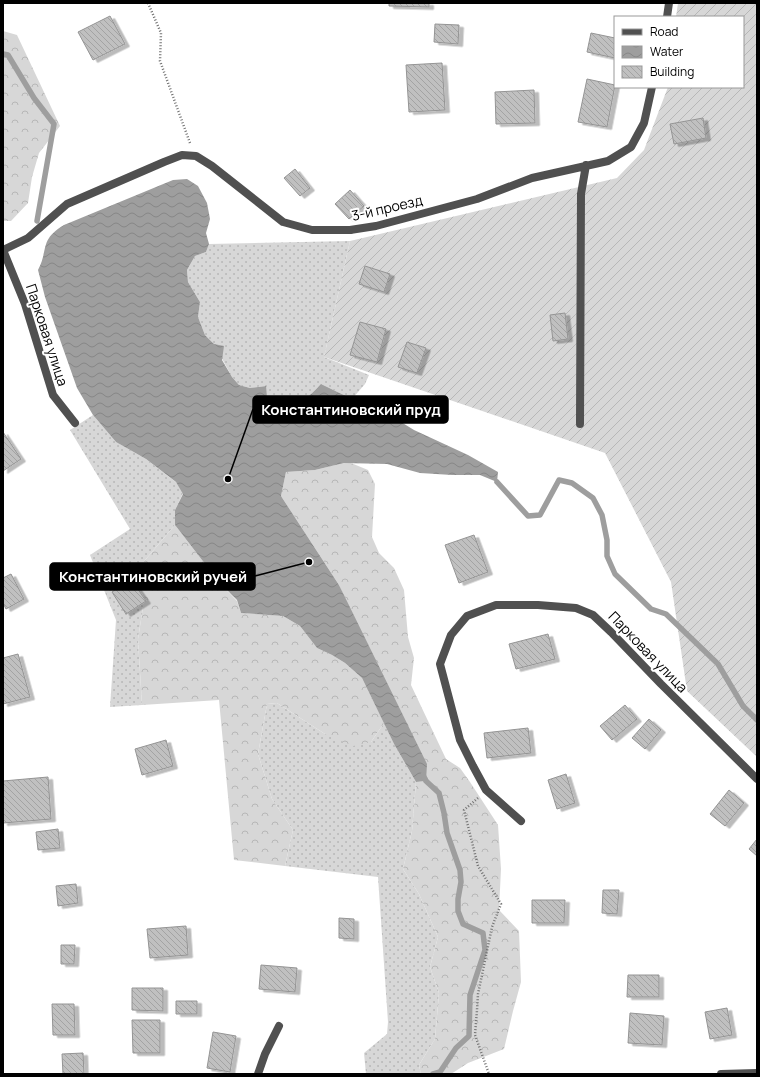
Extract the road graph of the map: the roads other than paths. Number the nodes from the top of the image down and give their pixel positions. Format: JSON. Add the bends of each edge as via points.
{"nodes":[{"id":1,"x":669,"y":3,"type":"edge"},
{"id":2,"x":667,"y":16,"type":"edge"},
{"id":3,"x":652,"y":88,"type":"edge"},
{"id":4,"x":586,"y":166,"type":"junction"},
{"id":5,"x":3,"y":250,"type":"edge"},
{"id":6,"x":75,"y":423,"type":"dead end"},
{"id":7,"x":580,"y":424,"type":"dead end"},
{"id":8,"x":757,"y":779,"type":"edge"},
{"id":9,"x":521,"y":821,"type":"dead end"},
{"id":10,"x":279,"y":1026,"type":"dead end"},
{"id":11,"x":757,"y":1073,"type":"edge"},
{"id":12,"x":258,"y":1074,"type":"edge"},
{"id":13,"x":720,"y":1074,"type":"edge"}],
"edges":[{"from":1,"to":2,"type":"street"},
{"from":3,"to":4,"type":"street","name":"3-й проезд","via":[[644,123],[630,148],[608,161]]},
{"from":4,"to":5,"type":"street","name":"3-й проезд","via":[[532,178],[477,198],[376,226],[350,230],[312,230],[283,222],[212,166],[196,156],[182,155],[67,204],[28,238]]},
{"from":4,"to":7,"type":"street","via":[[581,194]]},
{"from":5,"to":6,"type":"street","name":"Парковая улица","via":[[25,304],[53,396]]},
{"from":8,"to":9,"type":"street","name":"Парковая улица","via":[[593,615],[576,608],[496,605],[467,616],[452,635],[440,664],[460,740],[486,790]]},
{"from":10,"to":12,"type":"street"},
{"from":11,"to":13,"type":"street"}]}
